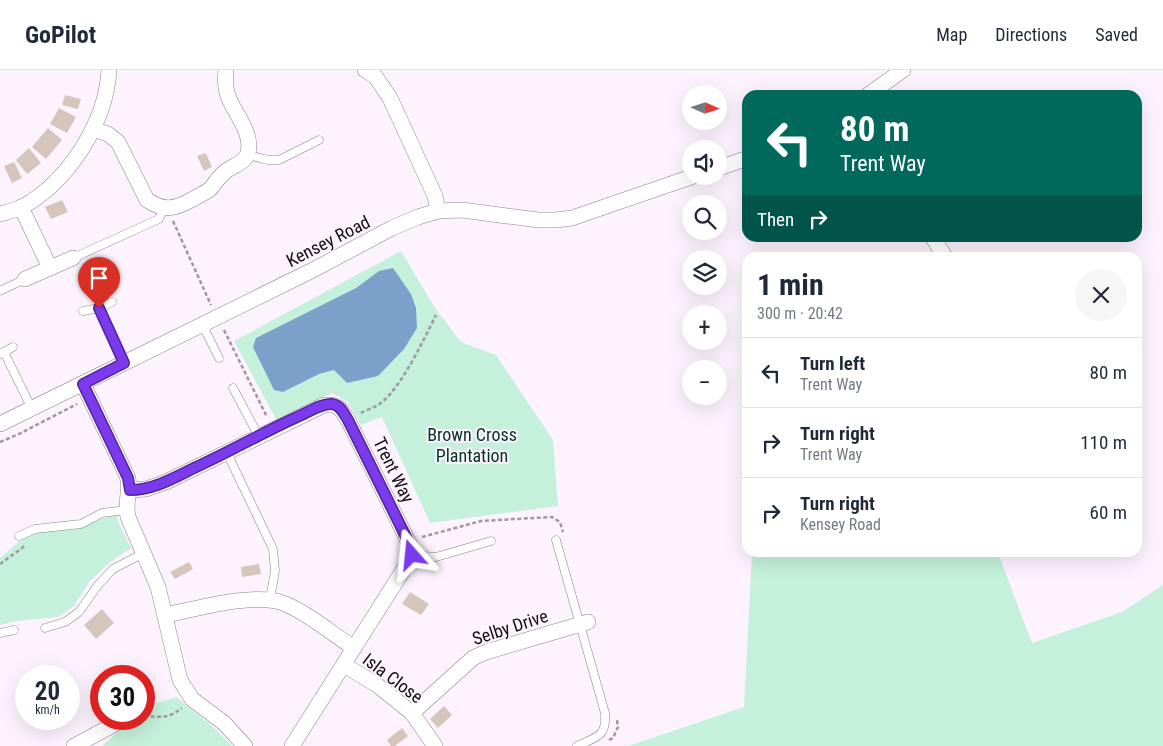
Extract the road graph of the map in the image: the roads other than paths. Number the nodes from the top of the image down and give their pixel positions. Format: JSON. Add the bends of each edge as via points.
{"nodes":[{"id":1,"x":109,"y":70,"type":"edge"},
{"id":2,"x":226,"y":70,"type":"edge"},
{"id":3,"x":365,"y":70,"type":"edge"},
{"id":4,"x":904,"y":70,"type":"edge"},
{"id":5,"x":875,"y":90,"type":"edge"},
{"id":6,"x":93,"y":128,"type":"junction"},
{"id":7,"x":319,"y":140,"type":"dead end"},
{"id":8,"x":248,"y":155,"type":"junction"},
{"id":9,"x":742,"y":160,"type":"edge"},
{"id":10,"x":727,"y":165,"type":"edge"},
{"id":11,"x":682,"y":180,"type":"edge"},
{"id":12,"x":21,"y":207,"type":"junction"},
{"id":13,"x":164,"y":207,"type":"junction"},
{"id":14,"x":438,"y":212,"type":"junction"},
{"id":15,"x":0,"y":214,"type":"edge"},
{"id":16,"x":73,"y":258,"type":"joint"},
{"id":17,"x":50,"y":268,"type":"junction"},
{"id":18,"x":25,"y":279,"type":"joint"},
{"id":19,"x":0,"y":291,"type":"edge"},
{"id":20,"x":112,"y":302,"type":"dead end"},
{"id":21,"x":99,"y":308,"type":"junction"},
{"id":22,"x":83,"y":311,"type":"dead end"},
{"id":23,"x":202,"y":324,"type":"junction"},
{"id":24,"x":13,"y":347,"type":"dead end"},
{"id":25,"x":2,"y":353,"type":"edge"},
{"id":26,"x":219,"y":358,"type":"dead end"},
{"id":27,"x":124,"y":363,"type":"junction"},
{"id":28,"x":83,"y":384,"type":"junction"},
{"id":29,"x":233,"y":388,"type":"dead end"},
{"id":30,"x":32,"y":409,"type":"junction"},
{"id":31,"x":0,"y":424,"type":"edge"},
{"id":32,"x":259,"y":437,"type":"junction"},
{"id":33,"x":227,"y":453,"type":"junction"},
{"id":34,"x":130,"y":490,"type":"junction"},
{"id":35,"x":126,"y":510,"type":"junction"},
{"id":36,"x":19,"y":536,"type":"dead end"},
{"id":37,"x":556,"y":540,"type":"dead end"},
{"id":38,"x":491,"y":541,"type":"dead end"},
{"id":39,"x":410,"y":548,"type":"junction"},
{"id":40,"x":144,"y":553,"type":"junction"},
{"id":41,"x":270,"y":600,"type":"junction"},
{"id":42,"x":165,"y":615,"type":"junction"},
{"id":43,"x":584,"y":624,"type":"junction"},
{"id":44,"x":45,"y":628,"type":"dead end"},
{"id":45,"x":14,"y":630,"type":"dead end"},
{"id":46,"x":0,"y":633,"type":"edge"},
{"id":47,"x":354,"y":648,"type":"junction"},
{"id":48,"x":344,"y":665,"type":"junction"},
{"id":49,"x":412,"y":713,"type":"junction"},
{"id":50,"x":108,"y":730,"type":"edge"},
{"id":51,"x":94,"y":742,"type":"edge"},
{"id":52,"x":74,"y":746,"type":"edge"},
{"id":53,"x":245,"y":746,"type":"edge"},
{"id":54,"x":292,"y":746,"type":"edge"},
{"id":55,"x":435,"y":746,"type":"edge"},
{"id":56,"x":577,"y":746,"type":"edge"}],
"edges":[{"from":1,"to":6,"type":"street","via":[[105,95]]},
{"from":2,"to":8,"type":"street","via":[[228,95],[246,133]]},
{"from":3,"to":14,"type":"street","via":[[375,76],[390,98],[435,196]]},
{"from":4,"to":5,"type":"street"},
{"from":6,"to":12,"type":"street","via":[[61,176]]},
{"from":6,"to":13,"type":"street","via":[[118,142],[147,200]]},
{"from":7,"to":8,"type":"lane","via":[[279,160]]},
{"from":8,"to":13,"type":"street","via":[[225,172],[210,189],[179,207]]},
{"from":9,"to":10,"type":"street"},
{"from":11,"to":14,"type":"street","name":"Kensey Road","via":[[572,218],[538,220],[474,210]]},
{"from":12,"to":15,"type":"street"},
{"from":12,"to":17,"type":"street"},
{"from":13,"to":16,"type":"lane","via":[[159,218]]},
{"from":14,"to":23,"type":"street","name":"Kensey Road","via":[[418,216],[392,228]]},
{"from":16,"to":17,"type":"street"},
{"from":17,"to":18,"type":"street"},
{"from":18,"to":19,"type":"lane"},
{"from":20,"to":21,"type":"lane"},
{"from":21,"to":22,"type":"lane"},
{"from":21,"to":27,"type":"lane"},
{"from":23,"to":26,"type":"lane"},
{"from":23,"to":27,"type":"street","name":"Kensey Road"},
{"from":24,"to":25,"type":"lane"},
{"from":25,"to":30,"type":"lane"},
{"from":27,"to":28,"type":"street","name":"Kensey Road"},
{"from":28,"to":30,"type":"street","name":"Kensey Road"},
{"from":28,"to":34,"type":"street","via":[[128,478]]},
{"from":29,"to":32,"type":"lane"},
{"from":30,"to":31,"type":"street","name":"Kensey Road"},
{"from":32,"to":33,"type":"street","name":"Trent Way"},
{"from":32,"to":39,"type":"street","name":"Trent Way","via":[[324,405],[333,404],[340,408]]},
{"from":33,"to":34,"type":"street","name":"Trent Way","via":[[166,482]]},
{"from":33,"to":41,"type":"lane","via":[[273,549],[275,571]]},
{"from":34,"to":35,"type":"street"},
{"from":35,"to":36,"type":"lane","via":[[102,512],[81,524],[35,529]]},
{"from":35,"to":40,"type":"street"},
{"from":37,"to":43,"type":"lane"},
{"from":38,"to":39,"type":"lane","via":[[436,557]]},
{"from":39,"to":47,"type":"street","via":[[409,561]]},
{"from":40,"to":42,"type":"street"},
{"from":40,"to":44,"type":"lane","via":[[113,569],[80,612]]},
{"from":41,"to":42,"type":"street","via":[[254,598]]},
{"from":41,"to":47,"type":"street","via":[[297,610]]},
{"from":42,"to":53,"type":"street","via":[[180,680],[192,699],[224,723]]},
{"from":43,"to":49,"type":"street","name":"Selby Drive","via":[[473,658]]},
{"from":43,"to":56,"type":"lane","via":[[606,725],[601,734]]},
{"from":45,"to":46,"type":"lane"},
{"from":47,"to":48,"type":"street"},
{"from":48,"to":49,"type":"street","name":"Isla Close","via":[[377,685]]},
{"from":48,"to":54,"type":"street"},
{"from":49,"to":55,"type":"street","name":"Isla Close"},
{"from":50,"to":51,"type":"street"},
{"from":51,"to":52,"type":"street"}]}
